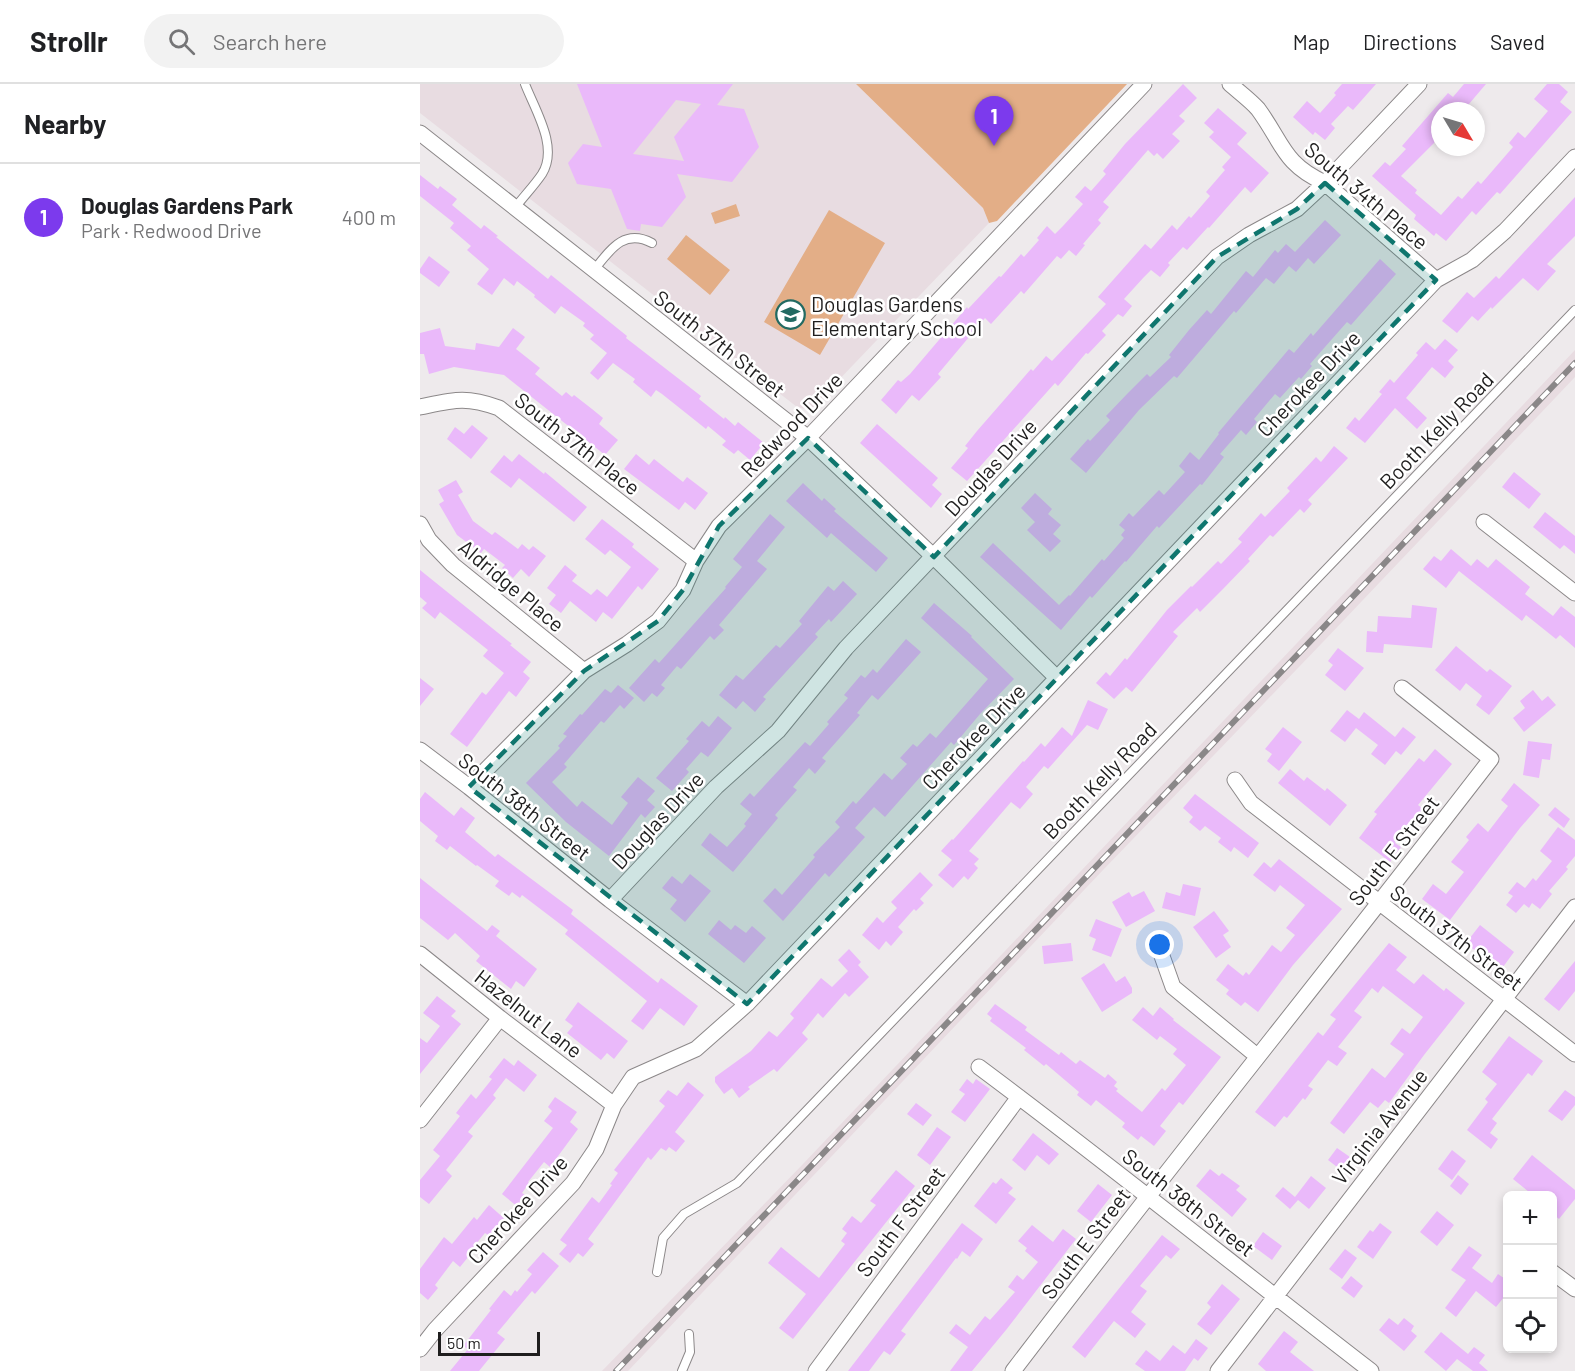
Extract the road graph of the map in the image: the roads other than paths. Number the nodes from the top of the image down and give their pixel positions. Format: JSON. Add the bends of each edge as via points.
{"nodes":[{"id":1,"x":525,"y":84,"type":"edge"},
{"id":2,"x":1144,"y":84,"type":"edge"},
{"id":3,"x":1230,"y":84,"type":"edge"},
{"id":4,"x":1419,"y":84,"type":"edge"},
{"id":5,"x":420,"y":133,"type":"edge"},
{"id":6,"x":1575,"y":157,"type":"edge"},
{"id":7,"x":1325,"y":183,"type":"junction"},
{"id":8,"x":515,"y":208,"type":"junction"},
{"id":9,"x":652,"y":243,"type":"dead end"},
{"id":10,"x":594,"y":270,"type":"junction"},
{"id":11,"x":1436,"y":280,"type":"junction"},
{"id":12,"x":1575,"y":310,"type":"edge"},
{"id":13,"x":420,"y":407,"type":"edge"},
{"id":14,"x":808,"y":438,"type":"junction"},
{"id":15,"x":1484,"y":522,"type":"dead end"},
{"id":16,"x":420,"y":524,"type":"edge"},
{"id":17,"x":934,"y":557,"type":"junction"},
{"id":18,"x":696,"y":561,"type":"junction"},
{"id":19,"x":1575,"y":593,"type":"edge"},
{"id":20,"x":584,"y":671,"type":"junction"},
{"id":21,"x":1057,"y":678,"type":"junction"},
{"id":22,"x":1402,"y":688,"type":"dead end"},
{"id":23,"x":420,"y":750,"type":"edge"},
{"id":24,"x":1235,"y":780,"type":"dead end"},
{"id":25,"x":469,"y":787,"type":"junction"},
{"id":26,"x":610,"y":900,"type":"junction"},
{"id":27,"x":1379,"y":904,"type":"junction"},
{"id":28,"x":1575,"y":908,"type":"edge"},
{"id":29,"x":420,"y":954,"type":"edge"},
{"id":30,"x":1162,"y":956,"type":"dead end"},
{"id":31,"x":1504,"y":998,"type":"junction"},
{"id":32,"x":747,"y":1004,"type":"junction"},
{"id":33,"x":500,"y":1018,"type":"junction"},
{"id":34,"x":1575,"y":1054,"type":"edge"},
{"id":35,"x":1257,"y":1056,"type":"junction"},
{"id":36,"x":979,"y":1067,"type":"dead end"},
{"id":37,"x":1019,"y":1097,"type":"junction"},
{"id":38,"x":614,"y":1105,"type":"junction"},
{"id":39,"x":420,"y":1120,"type":"edge"},
{"id":40,"x":1148,"y":1195,"type":"junction"},
{"id":41,"x":657,"y":1272,"type":"dead end"},
{"id":42,"x":1557,"y":1276,"type":"edge"},
{"id":43,"x":1575,"y":1289,"type":"edge"},
{"id":44,"x":1274,"y":1296,"type":"junction"},
{"id":45,"x":689,"y":1334,"type":"dead end"},
{"id":46,"x":420,"y":1350,"type":"edge"},
{"id":47,"x":681,"y":1371,"type":"edge"},
{"id":48,"x":816,"y":1371,"type":"edge"},
{"id":49,"x":1013,"y":1371,"type":"edge"},
{"id":50,"x":1218,"y":1371,"type":"edge"},
{"id":51,"x":1371,"y":1371,"type":"edge"}],
"edges":[{"from":1,"to":8,"type":"lane","via":[[548,152],[543,173]]},
{"from":2,"to":14,"type":"street","name":"Redwood Drive"},
{"from":3,"to":7,"type":"street","name":"South 34th Place","via":[[1256,107],[1288,159],[1306,175]]},
{"from":4,"to":7,"type":"street","name":"Douglas Drive"},
{"from":5,"to":8,"type":"street","name":"South 37th Street"},
{"from":6,"to":11,"type":"street","name":"Cherokee Drive","via":[[1505,231],[1472,260]]},
{"from":7,"to":11,"type":"street","name":"South 34th Place"},
{"from":7,"to":17,"type":"street","name":"Douglas Drive","via":[[1297,209],[1218,257]]},
{"from":8,"to":10,"type":"street","name":"South 37th Street"},
{"from":9,"to":10,"type":"lane","via":[[632,237],[619,242]]},
{"from":10,"to":14,"type":"street","name":"South 37th Street"},
{"from":11,"to":21,"type":"street","name":"Cherokee Drive"},
{"from":12,"to":41,"type":"lane","name":"Booth Kelly Road","via":[[737,1183],[684,1214],[663,1238]]},
{"from":13,"to":18,"type":"street","name":"South 37th Place","via":[[462,399],[499,408]]},
{"from":14,"to":17,"type":"street","name":"South 37th Street"},
{"from":14,"to":18,"type":"street","name":"Redwood Drive","via":[[720,526]]},
{"from":15,"to":19,"type":"street"},
{"from":16,"to":20,"type":"street","name":"Aldridge Place","via":[[429,540],[453,565]]},
{"from":17,"to":21,"type":"street","name":"South 37th Street"},
{"from":17,"to":26,"type":"street","name":"Douglas Drive","via":[[846,648],[778,731],[716,787]]},
{"from":18,"to":20,"type":"street","name":"Redwood Drive","via":[[683,590],[658,621]]},
{"from":20,"to":25,"type":"street","name":"Redwood Drive"},
{"from":21,"to":32,"type":"street","name":"Cherokee Drive"},
{"from":22,"to":27,"type":"street","name":"South E Street","via":[[1491,759]]},
{"from":23,"to":25,"type":"street","name":"South 38th Street"},
{"from":24,"to":27,"type":"street","name":"South 37th Street","via":[[1251,804]]},
{"from":25,"to":26,"type":"street","name":"South 38th Street"},
{"from":26,"to":32,"type":"street","name":"South 38th Street"},
{"from":27,"to":31,"type":"street","name":"South 37th Street"},
{"from":27,"to":35,"type":"street","name":"South E Street"},
{"from":28,"to":31,"type":"street","name":"Virginia Avenue"},
{"from":29,"to":33,"type":"street","name":"Hazelnut Lane"},
{"from":30,"to":35,"type":"street","via":[[1173,987]]},
{"from":31,"to":34,"type":"street","name":"South 37th Street"},
{"from":31,"to":44,"type":"street","name":"Virginia Avenue"},
{"from":32,"to":38,"type":"street","name":"Cherokee Drive","via":[[696,1049],[633,1077]]},
{"from":33,"to":38,"type":"street","name":"Hazelnut Lane"},
{"from":33,"to":39,"type":"street"},
{"from":35,"to":40,"type":"street","name":"South E Street"},
{"from":36,"to":37,"type":"street","name":"South 38th Street"},
{"from":37,"to":40,"type":"street","name":"South 38th Street"},
{"from":37,"to":48,"type":"street","name":"South F Street"},
{"from":38,"to":46,"type":"street","name":"Cherokee Drive","via":[[596,1149],[573,1183]]},
{"from":40,"to":44,"type":"street","name":"South 38th Street"},
{"from":40,"to":49,"type":"street","name":"South E Street"},
{"from":42,"to":43,"type":"street"},
{"from":44,"to":50,"type":"street","name":"Virginia Avenue"},
{"from":44,"to":51,"type":"street","name":"South 38th Street"},
{"from":45,"to":47,"type":"lane","via":[[690,1352]]}]}
